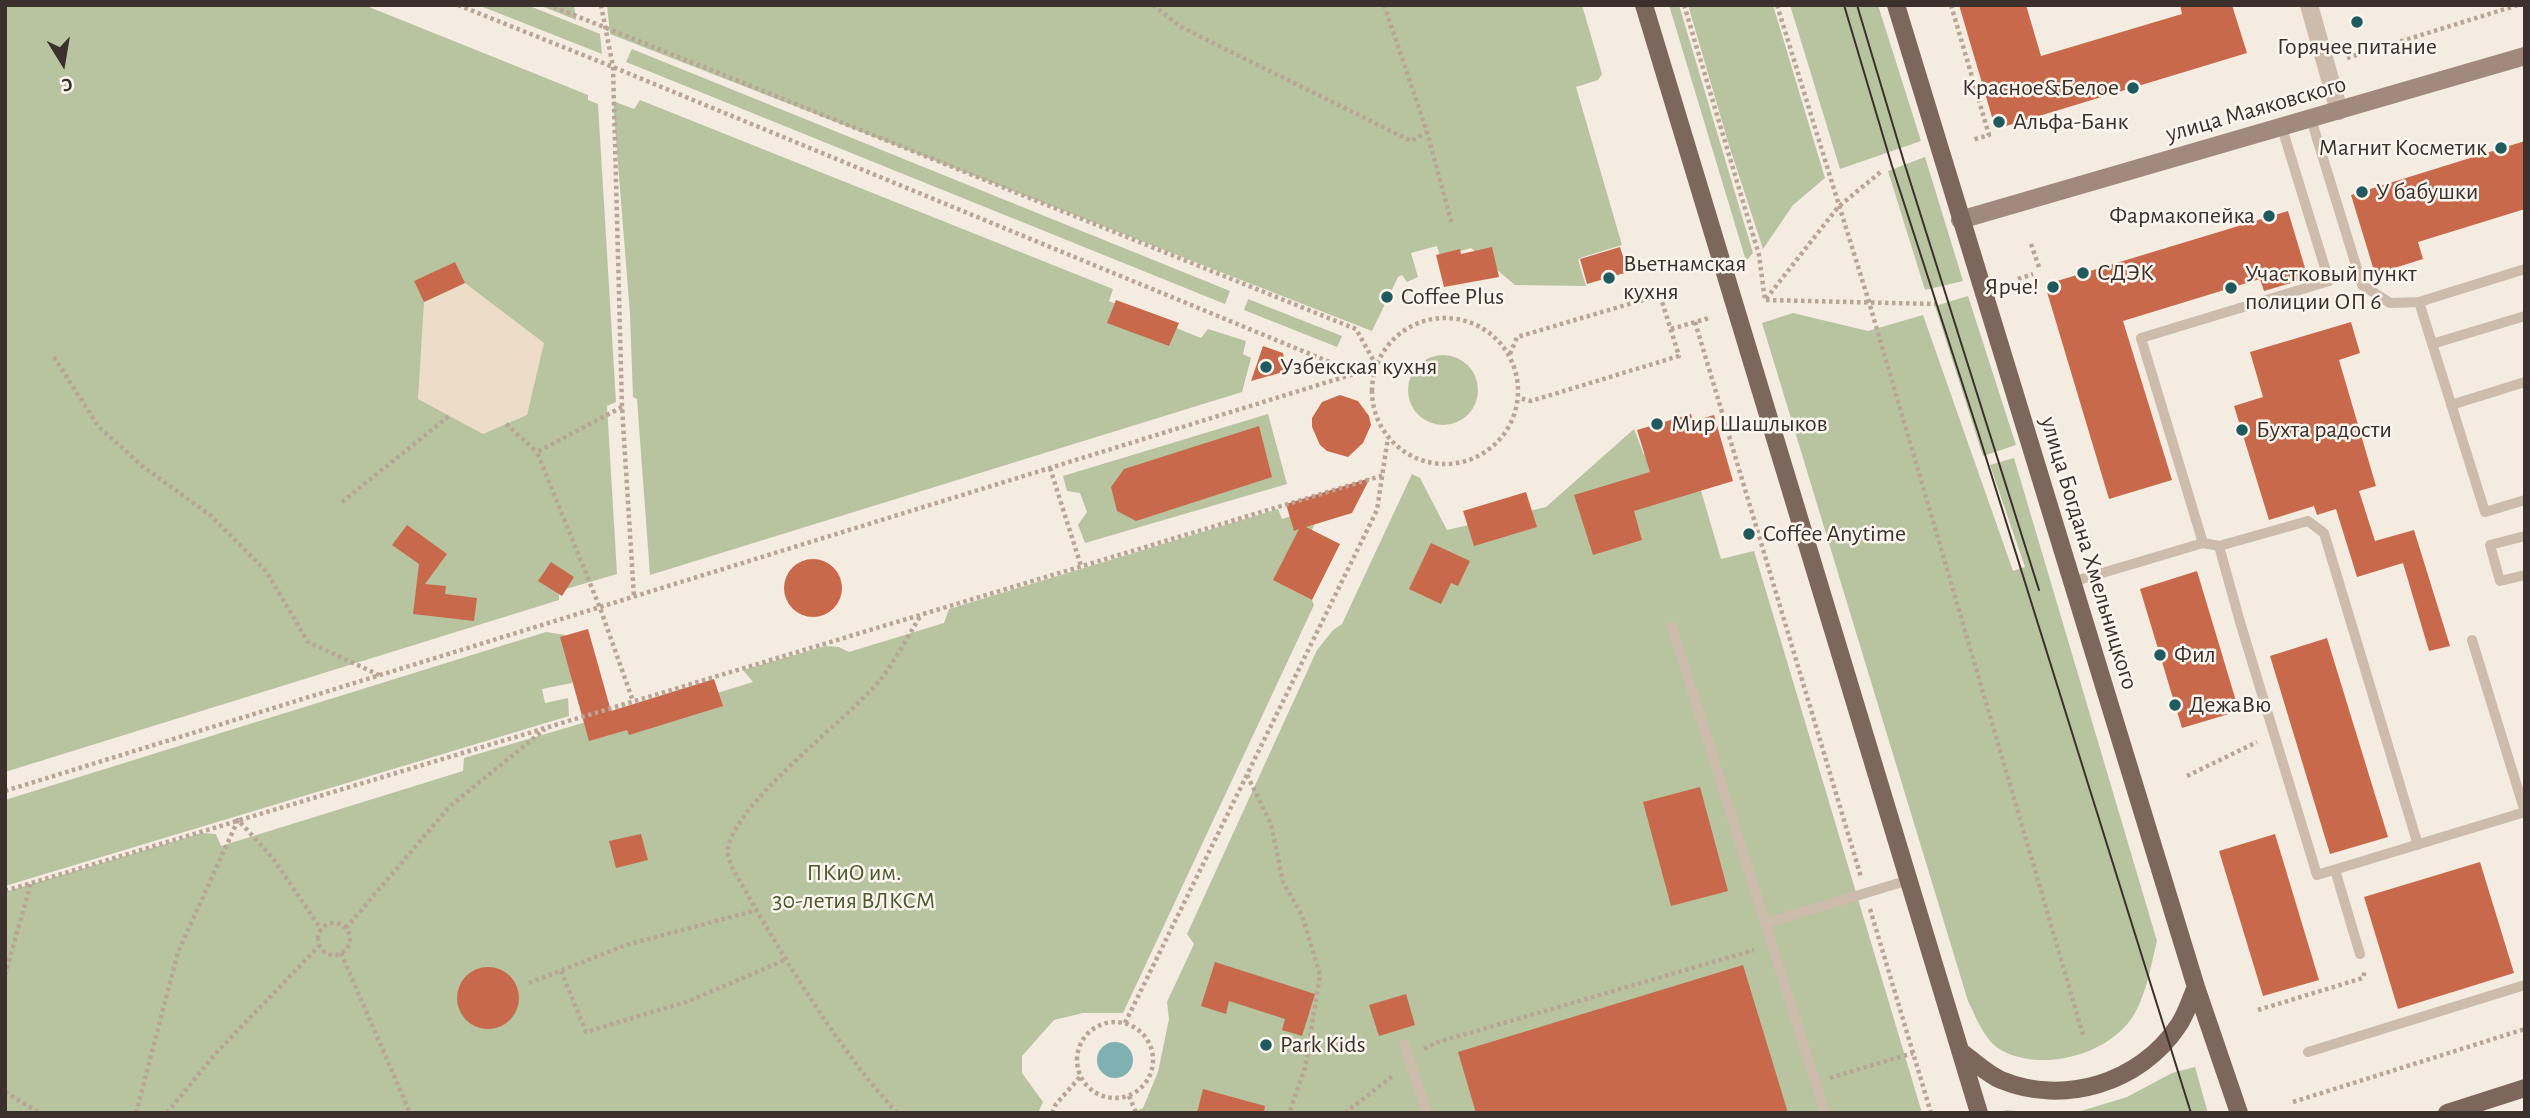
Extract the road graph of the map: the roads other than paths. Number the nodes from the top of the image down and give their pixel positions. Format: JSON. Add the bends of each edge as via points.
{"nodes":[{"id":1,"x":1644,"y":5,"type":"edge"},
{"id":2,"x":1896,"y":5,"type":"edge"},
{"id":3,"x":2309,"y":5,"type":"edge"},
{"id":4,"x":2525,"y":56,"type":"edge"},
{"id":5,"x":2339,"y":111,"type":"junction"},
{"id":6,"x":2311,"y":119,"type":"junction"},
{"id":7,"x":2282,"y":128,"type":"junction"},
{"id":8,"x":1961,"y":220,"type":"junction"},
{"id":9,"x":2525,"y":269,"type":"edge"},
{"id":10,"x":2419,"y":302,"type":"junction"},
{"id":11,"x":2525,"y":316,"type":"edge"},
{"id":12,"x":2432,"y":344,"type":"junction"},
{"id":13,"x":2525,"y":382,"type":"edge"},
{"id":14,"x":2451,"y":405,"type":"junction"},
{"id":15,"x":2525,"y":500,"type":"edge"},
{"id":16,"x":2525,"y":536,"type":"edge"},
{"id":17,"x":2203,"y":543,"type":"junction"},
{"id":18,"x":2219,"y":546,"type":"junction"},
{"id":19,"x":2525,"y":575,"type":"edge"},
{"id":20,"x":2073,"y":582,"type":"junction"},
{"id":21,"x":1672,"y":627,"type":"dead end"},
{"id":22,"x":2472,"y":640,"type":"dead end"},
{"id":23,"x":2418,"y":845,"type":"junction"},
{"id":24,"x":2335,"y":870,"type":"junction"},
{"id":25,"x":1909,"y":880,"type":"junction"},
{"id":26,"x":1766,"y":923,"type":"junction"},
{"id":27,"x":2360,"y":954,"type":"road end"},
{"id":28,"x":2525,"y":985,"type":"edge"},
{"id":29,"x":2196,"y":987,"type":"junction"},
{"id":30,"x":1404,"y":1044,"type":"dead end"},
{"id":31,"x":1961,"y":1052,"type":"junction"},
{"id":32,"x":2308,"y":1052,"type":"dead end"},
{"id":33,"x":2525,"y":1088,"type":"edge"},
{"id":34,"x":1427,"y":1113,"type":"edge"},
{"id":35,"x":1825,"y":1113,"type":"edge"},
{"id":36,"x":1979,"y":1113,"type":"edge"},
{"id":37,"x":2239,"y":1113,"type":"edge"},
{"id":38,"x":2447,"y":1113,"type":"edge"}],
"edges":[{"from":1,"to":25,"type":"main road"},
{"from":2,"to":8,"type":"main road","name":"улица Богдана Хмельницкого"},
{"from":3,"to":5,"type":"street"},
{"from":4,"to":5,"type":"main road","name":"улица Маяковского"},
{"from":5,"to":6,"type":"main road","name":"улица Маяковского"},
{"from":6,"to":7,"type":"main road","name":"улица Маяковского"},
{"from":6,"to":10,"type":"lane","via":[[2362,285],[2390,303]]},
{"from":7,"to":8,"type":"main road","name":"улица Маяковского"},
{"from":7,"to":17,"type":"lane","via":[[2329,281],[2141,338]]},
{"from":8,"to":20,"type":"main road","name":"улица Богдана Хмельницкого"},
{"from":9,"to":10,"type":"lane"},
{"from":10,"to":12,"type":"lane"},
{"from":11,"to":12,"type":"lane"},
{"from":12,"to":14,"type":"lane"},
{"from":13,"to":14,"type":"lane"},
{"from":14,"to":15,"type":"lane","via":[[2485,512]]},
{"from":16,"to":19,"type":"lane","via":[[2490,545],[2500,581]]},
{"from":17,"to":18,"type":"lane"},
{"from":17,"to":20,"type":"lane"},
{"from":18,"to":23,"type":"lane","via":[[2308,521],[2324,533]]},
{"from":18,"to":24,"type":"lane","via":[[2317,876]]},
{"from":20,"to":29,"type":"main road","name":"улица Богдана Хмельницкого"},
{"from":21,"to":26,"type":"lane"},
{"from":22,"to":23,"type":"lane","via":[[2525,812]]},
{"from":23,"to":24,"type":"lane"},
{"from":24,"to":27,"type":"lane"},
{"from":25,"to":26,"type":"lane"},
{"from":25,"to":31,"type":"main road"},
{"from":26,"to":35,"type":"lane"},
{"from":28,"to":32,"type":"lane"},
{"from":29,"to":31,"type":"main road","via":[[2169,1039],[2141,1065],[2098,1086],[2064,1091],[2028,1089],[1998,1079]]},
{"from":29,"to":37,"type":"main road","name":"улица Богдана Хмельницкого"},
{"from":30,"to":34,"type":"lane"},
{"from":31,"to":36,"type":"main road"},
{"from":33,"to":38,"type":"main road"}]}
